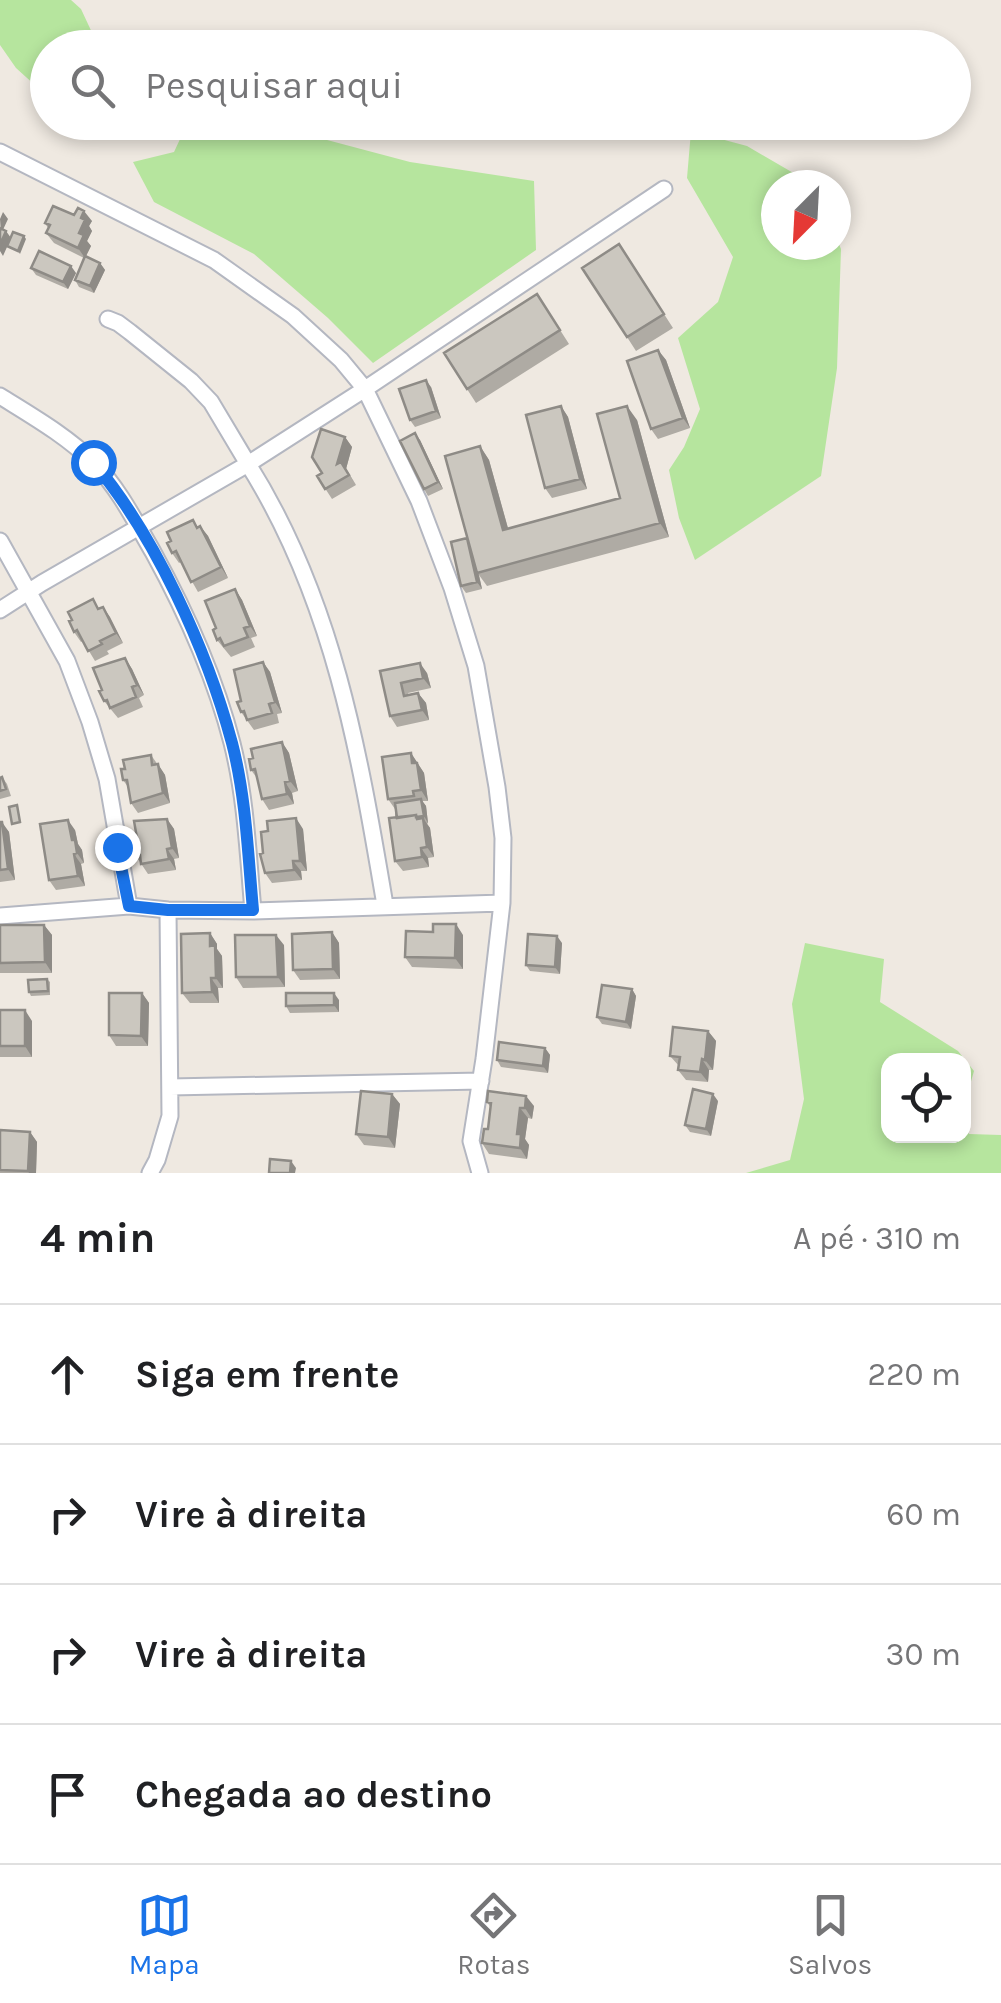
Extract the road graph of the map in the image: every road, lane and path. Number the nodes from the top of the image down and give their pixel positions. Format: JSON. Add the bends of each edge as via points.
{"nodes":[{"id":1,"x":0,"y":152,"type":"edge"},
{"id":2,"x":664,"y":189,"type":"dead end"},
{"id":3,"x":108,"y":319,"type":"dead end"},
{"id":4,"x":365,"y":389,"type":"junction"},
{"id":5,"x":0,"y":396,"type":"edge"},
{"id":6,"x":248,"y":464,"type":"junction"},
{"id":7,"x":140,"y":528,"type":"junction"},
{"id":8,"x":0,"y":541,"type":"edge"},
{"id":9,"x":28,"y":592,"type":"junction"},
{"id":10,"x":0,"y":610,"type":"edge"},
{"id":11,"x":502,"y":903,"type":"junction"},
{"id":12,"x":129,"y":906,"type":"junction"},
{"id":13,"x":385,"y":906,"type":"junction"},
{"id":14,"x":168,"y":910,"type":"junction"},
{"id":15,"x":253,"y":910,"type":"junction"},
{"id":16,"x":0,"y":916,"type":"edge"},
{"id":17,"x":481,"y":1081,"type":"junction"},
{"id":18,"x":170,"y":1087,"type":"junction"},
{"id":19,"x":150,"y":1173,"type":"edge"},
{"id":20,"x":480,"y":1173,"type":"edge"}],
"edges":[{"from":1,"to":4,"type":"street","via":[[214,260],[293,316]]},
{"from":2,"to":4,"type":"street"},
{"from":3,"to":6,"type":"street","via":[[191,381]]},
{"from":4,"to":6,"type":"street"},
{"from":4,"to":11,"type":"street","via":[[419,501],[476,666],[498,787]]},
{"from":5,"to":7,"type":"street","via":[[93,462]]},
{"from":6,"to":7,"type":"street"},
{"from":6,"to":13,"type":"street","via":[[300,561],[336,664]]},
{"from":7,"to":9,"type":"street"},
{"from":7,"to":15,"type":"street","via":[[175,592],[232,744]]},
{"from":8,"to":9,"type":"street"},
{"from":9,"to":10,"type":"street"},
{"from":9,"to":12,"type":"street","via":[[67,660],[90,722]]},
{"from":11,"to":13,"type":"street"},
{"from":11,"to":17,"type":"street"},
{"from":12,"to":14,"type":"street"},
{"from":12,"to":16,"type":"street"},
{"from":13,"to":15,"type":"street"},
{"from":14,"to":15,"type":"street"},
{"from":14,"to":18,"type":"street"},
{"from":17,"to":18,"type":"street"},
{"from":17,"to":20,"type":"street","via":[[471,1141]]},
{"from":18,"to":19,"type":"street","via":[[170,1116]]}]}
